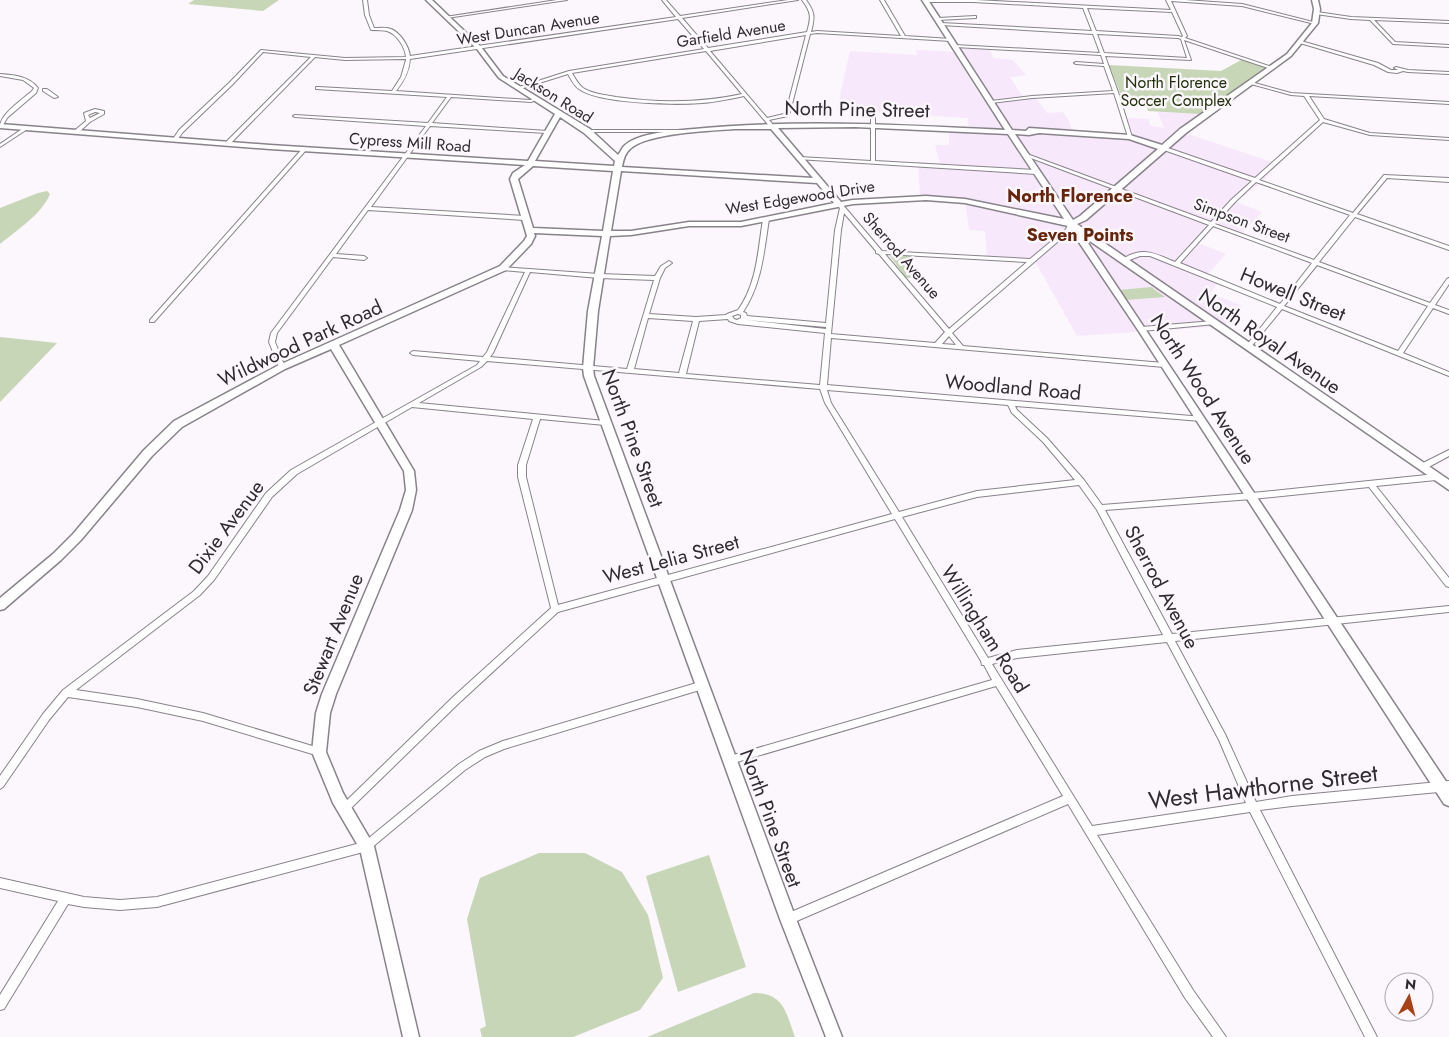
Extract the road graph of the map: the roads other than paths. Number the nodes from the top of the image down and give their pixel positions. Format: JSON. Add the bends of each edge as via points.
{"nodes":[{"id":1,"x":365,"y":0,"type":"edge"},
{"id":2,"x":428,"y":0,"type":"edge"},
{"id":3,"x":565,"y":0,"type":"edge"},
{"id":4,"x":664,"y":0,"type":"edge"},
{"id":5,"x":796,"y":0,"type":"edge"},
{"id":6,"x":804,"y":0,"type":"edge"},
{"id":7,"x":882,"y":0,"type":"edge"},
{"id":8,"x":1051,"y":0,"type":"edge"},
{"id":9,"x":1111,"y":0,"type":"edge"},
{"id":10,"x":1168,"y":0,"type":"edge"},
{"id":11,"x":1239,"y":0,"type":"edge"},
{"id":12,"x":1315,"y":0,"type":"edge"},
{"id":13,"x":925,"y":1,"type":"edge"},
{"id":14,"x":973,"y":2,"type":"junction"},
{"id":15,"x":1052,"y":5,"type":"junction"},
{"id":16,"x":1242,"y":5,"type":"junction"},
{"id":17,"x":974,"y":7,"type":"dead end"},
{"id":18,"x":1085,"y":7,"type":"junction"},
{"id":19,"x":1114,"y":8,"type":"junction"},
{"id":20,"x":1173,"y":11,"type":"junction"},
{"id":21,"x":1317,"y":13,"type":"junction"},
{"id":22,"x":447,"y":17,"type":"junction"},
{"id":23,"x":678,"y":18,"type":"junction"},
{"id":24,"x":1370,"y":18,"type":"junction"},
{"id":25,"x":939,"y":22,"type":"junction"},
{"id":26,"x":1315,"y":22,"type":"junction"},
{"id":27,"x":1449,"y":22,"type":"edge"},
{"id":28,"x":976,"y":26,"type":"junction"},
{"id":29,"x":1095,"y":32,"type":"junction"},
{"id":30,"x":808,"y":33,"type":"junction"},
{"id":31,"x":903,"y":36,"type":"junction"},
{"id":32,"x":1183,"y":38,"type":"junction"},
{"id":33,"x":1301,"y":42,"type":"junction"},
{"id":34,"x":953,"y":43,"type":"junction"},
{"id":35,"x":1449,"y":46,"type":"edge"},
{"id":36,"x":479,"y":48,"type":"junction"},
{"id":37,"x":706,"y":50,"type":"junction"},
{"id":38,"x":1103,"y":54,"type":"junction"},
{"id":39,"x":313,"y":57,"type":"junction"},
{"id":40,"x":408,"y":58,"type":"junction"},
{"id":41,"x":1076,"y":63,"type":"dead end"},
{"id":42,"x":1106,"y":65,"type":"junction"},
{"id":43,"x":1273,"y":68,"type":"junction"},
{"id":44,"x":569,"y":72,"type":"junction"},
{"id":45,"x":1449,"y":73,"type":"edge"},
{"id":46,"x":0,"y":75,"type":"edge"},
{"id":47,"x":1253,"y":83,"type":"junction"},
{"id":48,"x":318,"y":88,"type":"dead end"},
{"id":49,"x":518,"y":88,"type":"junction"},
{"id":50,"x":45,"y":90,"type":"dead end"},
{"id":51,"x":1116,"y":92,"type":"junction"},
{"id":52,"x":393,"y":93,"type":"junction"},
{"id":53,"x":744,"y":95,"type":"junction"},
{"id":54,"x":1306,"y":95,"type":"junction"},
{"id":55,"x":450,"y":96,"type":"junction"},
{"id":56,"x":56,"y":97,"type":"dead end"},
{"id":57,"x":536,"y":99,"type":"junction"},
{"id":58,"x":991,"y":102,"type":"junction"},
{"id":59,"x":1449,"y":103,"type":"edge"},
{"id":60,"x":873,"y":108,"type":"dead end"},
{"id":61,"x":559,"y":114,"type":"junction"},
{"id":62,"x":295,"y":116,"type":"dead end"},
{"id":63,"x":767,"y":120,"type":"junction"},
{"id":64,"x":1322,"y":120,"type":"junction"},
{"id":65,"x":88,"y":121,"type":"dead end"},
{"id":66,"x":430,"y":124,"type":"junction"},
{"id":67,"x":0,"y":126,"type":"edge"},
{"id":68,"x":872,"y":126,"type":"junction"},
{"id":69,"x":748,"y":127,"type":"junction"},
{"id":70,"x":773,"y":127,"type":"junction"},
{"id":71,"x":27,"y":128,"type":"junction"},
{"id":72,"x":587,"y":130,"type":"junction"},
{"id":73,"x":1009,"y":131,"type":"junction"},
{"id":74,"x":76,"y":132,"type":"junction"},
{"id":75,"x":548,"y":132,"type":"junction"},
{"id":76,"x":652,"y":132,"type":"junction"},
{"id":77,"x":1130,"y":138,"type":"junction"},
{"id":78,"x":175,"y":139,"type":"junction"},
{"id":79,"x":1449,"y":139,"type":"edge"},
{"id":80,"x":226,"y":144,"type":"junction"},
{"id":81,"x":0,"y":146,"type":"edge"},
{"id":82,"x":1163,"y":148,"type":"junction"},
{"id":83,"x":305,"y":149,"type":"junction"},
{"id":84,"x":1025,"y":155,"type":"junction"},
{"id":85,"x":407,"y":156,"type":"junction"},
{"id":86,"x":799,"y":158,"type":"junction"},
{"id":87,"x":873,"y":162,"type":"junction"},
{"id":88,"x":531,"y":163,"type":"junction"},
{"id":89,"x":619,"y":165,"type":"junction"},
{"id":90,"x":1036,"y":172,"type":"junction"},
{"id":91,"x":1255,"y":180,"type":"junction"},
{"id":92,"x":1449,"y":180,"type":"edge"},
{"id":93,"x":818,"y":181,"type":"junction"},
{"id":94,"x":1117,"y":188,"type":"junction"},
{"id":95,"x":841,"y":206,"type":"junction"},
{"id":96,"x":368,"y":208,"type":"junction"},
{"id":97,"x":1353,"y":215,"type":"junction"},
{"id":98,"x":525,"y":218,"type":"junction"},
{"id":99,"x":766,"y":219,"type":"junction"},
{"id":100,"x":1071,"y":224,"type":"junction"},
{"id":101,"x":1212,"y":224,"type":"junction"},
{"id":102,"x":531,"y":230,"type":"junction"},
{"id":103,"x":606,"y":234,"type":"junction"},
{"id":104,"x":1098,"y":243,"type":"junction"},
{"id":105,"x":1084,"y":245,"type":"junction"},
{"id":106,"x":1449,"y":248,"type":"edge"},
{"id":107,"x":878,"y":252,"type":"junction"},
{"id":108,"x":332,"y":255,"type":"junction"},
{"id":109,"x":364,"y":258,"type":"dead end"},
{"id":110,"x":1032,"y":260,"type":"junction"},
{"id":111,"x":1124,"y":260,"type":"junction"},
{"id":112,"x":1315,"y":262,"type":"junction"},
{"id":113,"x":669,"y":263,"type":"dead end"},
{"id":114,"x":1176,"y":264,"type":"junction"},
{"id":115,"x":503,"y":268,"type":"junction"},
{"id":116,"x":528,"y":271,"type":"junction"},
{"id":117,"x":599,"y":276,"type":"junction"},
{"id":118,"x":657,"y":278,"type":"junction"},
{"id":119,"x":1449,"y":280,"type":"edge"},
{"id":120,"x":1280,"y":306,"type":"junction"},
{"id":121,"x":1432,"y":306,"type":"junction"},
{"id":122,"x":740,"y":312,"type":"junction"},
{"id":123,"x":1449,"y":312,"type":"edge"},
{"id":124,"x":645,"y":316,"type":"junction"},
{"id":125,"x":728,"y":317,"type":"junction"},
{"id":126,"x":696,"y":319,"type":"junction"},
{"id":127,"x":743,"y":320,"type":"junction"},
{"id":128,"x":152,"y":321,"type":"dead end"},
{"id":129,"x":1213,"y":323,"type":"junction"},
{"id":130,"x":1142,"y":329,"type":"junction"},
{"id":131,"x":828,"y":330,"type":"junction"},
{"id":132,"x":949,"y":332,"type":"junction"},
{"id":133,"x":334,"y":344,"type":"junction"},
{"id":134,"x":936,"y":345,"type":"junction"},
{"id":135,"x":961,"y":347,"type":"junction"},
{"id":136,"x":1248,"y":347,"type":"junction"},
{"id":137,"x":412,"y":353,"type":"dead end"},
{"id":138,"x":1399,"y":354,"type":"junction"},
{"id":139,"x":486,"y":359,"type":"junction"},
{"id":140,"x":1164,"y":365,"type":"junction"},
{"id":141,"x":282,"y":367,"type":"junction"},
{"id":142,"x":588,"y":368,"type":"junction"},
{"id":143,"x":630,"y":372,"type":"junction"},
{"id":144,"x":1449,"y":374,"type":"edge"},
{"id":145,"x":682,"y":376,"type":"junction"},
{"id":146,"x":823,"y":388,"type":"junction"},
{"id":147,"x":1011,"y":403,"type":"junction"},
{"id":148,"x":413,"y":405,"type":"junction"},
{"id":149,"x":537,"y":417,"type":"junction"},
{"id":150,"x":1201,"y":419,"type":"junction"},
{"id":151,"x":380,"y":423,"type":"junction"},
{"id":152,"x":606,"y":423,"type":"junction"},
{"id":153,"x":1449,"y":452,"type":"edge"},
{"id":154,"x":1422,"y":467,"type":"junction"},
{"id":155,"x":1436,"y":477,"type":"junction"},
{"id":156,"x":1081,"y":482,"type":"junction"},
{"id":157,"x":1370,"y":483,"type":"junction"},
{"id":158,"x":1449,"y":486,"type":"edge"},
{"id":159,"x":1252,"y":496,"type":"junction"},
{"id":160,"x":1100,"y":508,"type":"junction"},
{"id":161,"x":896,"y":516,"type":"junction"},
{"id":162,"x":665,"y":578,"type":"junction"},
{"id":163,"x":1449,"y":584,"type":"edge"},
{"id":164,"x":0,"y":606,"type":"edge"},
{"id":165,"x":555,"y":609,"type":"junction"},
{"id":166,"x":1449,"y":609,"type":"edge"},
{"id":167,"x":1333,"y":620,"type":"junction"},
{"id":168,"x":1168,"y":638,"type":"junction"},
{"id":169,"x":985,"y":662,"type":"junction"},
{"id":170,"x":997,"y":682,"type":"junction"},
{"id":171,"x":703,"y":685,"type":"junction"},
{"id":172,"x":66,"y":693,"type":"junction"},
{"id":173,"x":319,"y":752,"type":"junction"},
{"id":174,"x":730,"y":760,"type":"junction"},
{"id":175,"x":0,"y":784,"type":"edge"},
{"id":176,"x":1445,"y":786,"type":"edge"},
{"id":177,"x":1070,"y":798,"type":"junction"},
{"id":178,"x":1449,"y":799,"type":"edge"},
{"id":179,"x":1253,"y":807,"type":"junction"},
{"id":180,"x":344,"y":809,"type":"junction"},
{"id":181,"x":1091,"y":831,"type":"junction"},
{"id":182,"x":367,"y":846,"type":"junction"},
{"id":183,"x":0,"y":882,"type":"edge"},
{"id":184,"x":66,"y":898,"type":"junction"},
{"id":185,"x":788,"y":919,"type":"junction"},
{"id":186,"x":0,"y":1005,"type":"edge"},
{"id":187,"x":411,"y":1037,"type":"edge"},
{"id":188,"x":834,"y":1037,"type":"edge"},
{"id":189,"x":1220,"y":1037,"type":"edge"},
{"id":190,"x":1371,"y":1037,"type":"edge"}],
"edges":[{"from":1,"to":40,"type":"street","via":[[372,29],[393,32],[406,48]]},
{"from":2,"to":22,"type":"main road","name":"Jackson Road"},
{"from":3,"to":22,"type":"street"},
{"from":4,"to":23,"type":"street","name":"Sherrod Avenue"},
{"from":5,"to":23,"type":"street","name":"West Duncan Avenue"},
{"from":6,"to":30,"type":"street","via":[[813,12]]},
{"from":7,"to":31,"type":"street"},
{"from":8,"to":15,"type":"street"},
{"from":9,"to":19,"type":"street"},
{"from":10,"to":16,"type":"street"},
{"from":10,"to":20,"type":"street"},
{"from":11,"to":16,"type":"street"},
{"from":12,"to":21,"type":"main road"},
{"from":13,"to":14,"type":"street"},
{"from":13,"to":25,"type":"main road","name":"North Wood Avenue"},
{"from":14,"to":15,"type":"street"},
{"from":14,"to":17,"type":"street"},
{"from":15,"to":18,"type":"street"},
{"from":16,"to":26,"type":"street"},
{"from":18,"to":19,"type":"street"},
{"from":18,"to":29,"type":"street"},
{"from":19,"to":20,"type":"street"},
{"from":20,"to":32,"type":"street","via":[[1185,36]]},
{"from":21,"to":24,"type":"street"},
{"from":21,"to":26,"type":"main road"},
{"from":22,"to":36,"type":"main road","name":"Jackson Road"},
{"from":23,"to":36,"type":"street","name":"West Duncan Avenue"},
{"from":23,"to":37,"type":"street","name":"Sherrod Avenue"},
{"from":24,"to":27,"type":"street"},
{"from":24,"to":35,"type":"street","via":[[1394,42]]},
{"from":25,"to":28,"type":"street"},
{"from":25,"to":28,"type":"street","via":[[974,15]]},
{"from":25,"to":34,"type":"main road","name":"North Wood Avenue"},
{"from":26,"to":33,"type":"main road"},
{"from":28,"to":29,"type":"street"},
{"from":29,"to":32,"type":"street"},
{"from":29,"to":38,"type":"street"},
{"from":30,"to":31,"type":"street","name":"Garfield Avenue"},
{"from":30,"to":37,"type":"street","name":"Garfield Avenue"},
{"from":30,"to":63,"type":"street","via":[[788,112]]},
{"from":31,"to":34,"type":"street","name":"Garfield Avenue"},
{"from":32,"to":38,"type":"street","name":"Garfield Avenue","via":[[1190,59]]},
{"from":32,"to":43,"type":"street"},
{"from":33,"to":43,"type":"main road"},
{"from":33,"to":45,"type":"street","via":[[1401,70]]},
{"from":34,"to":38,"type":"street","name":"Garfield Avenue"},
{"from":34,"to":58,"type":"main road","name":"North Wood Avenue"},
{"from":36,"to":40,"type":"street","name":"West Duncan Avenue"},
{"from":36,"to":49,"type":"main road","name":"Jackson Road","via":[[501,77]]},
{"from":37,"to":44,"type":"street","name":"Garfield Avenue"},
{"from":37,"to":53,"type":"street","name":"Sherrod Avenue"},
{"from":38,"to":42,"type":"street"},
{"from":39,"to":40,"type":"street","name":"West Duncan Avenue"},
{"from":39,"to":78,"type":"street","name":"West Duncan Avenue","via":[[262,50],[247,75]]},
{"from":39,"to":80,"type":"street"},
{"from":40,"to":52,"type":"street","via":[[406,75]]},
{"from":41,"to":42,"type":"street"},
{"from":42,"to":51,"type":"street"},
{"from":43,"to":47,"type":"main road"},
{"from":44,"to":49,"type":"street","name":"Garfield Avenue"},
{"from":44,"to":53,"type":"street","via":[[589,94],[608,97],[698,103]]},
{"from":46,"to":67,"type":"street","via":[[32,82],[36,88],[5,117]]},
{"from":47,"to":54,"type":"street","via":[[1285,93]]},
{"from":47,"to":82,"type":"main road"},
{"from":48,"to":52,"type":"street"},
{"from":49,"to":57,"type":"main road","name":"Jackson Road"},
{"from":50,"to":56,"type":"street"},
{"from":51,"to":58,"type":"street"},
{"from":51,"to":77,"type":"street"},
{"from":52,"to":55,"type":"street"},
{"from":53,"to":63,"type":"street","name":"Sherrod Avenue"},
{"from":54,"to":59,"type":"street"},
{"from":54,"to":64,"type":"street"},
{"from":55,"to":57,"type":"street"},
{"from":55,"to":66,"type":"street"},
{"from":57,"to":61,"type":"main road","name":"Jackson Road"},
{"from":58,"to":73,"type":"main road","name":"North Wood Avenue"},
{"from":60,"to":68,"type":"street"},
{"from":61,"to":72,"type":"main road","name":"Jackson Road"},
{"from":61,"to":75,"type":"main road"},
{"from":62,"to":66,"type":"street"},
{"from":63,"to":69,"type":"main road"},
{"from":63,"to":70,"type":"street","name":"Sherrod Avenue"},
{"from":64,"to":79,"type":"street","via":[[1370,134]]},
{"from":64,"to":91,"type":"street"},
{"from":65,"to":74,"type":"street"},
{"from":66,"to":75,"type":"street"},
{"from":66,"to":85,"type":"street"},
{"from":67,"to":71,"type":"main road","name":"Cypress Mill Road"},
{"from":68,"to":70,"type":"main road","name":"North Pine Street"},
{"from":68,"to":73,"type":"main road","name":"North Pine Street"},
{"from":68,"to":87,"type":"street"},
{"from":69,"to":70,"type":"main road","name":"North Pine Street"},
{"from":69,"to":76,"type":"main road","name":"North Pine Street"},
{"from":70,"to":86,"type":"main road","name":"Sherrod Avenue"},
{"from":71,"to":74,"type":"main road","name":"Cypress Mill Road"},
{"from":71,"to":81,"type":"street"},
{"from":72,"to":76,"type":"street"},
{"from":72,"to":89,"type":"main road","name":"Jackson Road"},
{"from":73,"to":77,"type":"main road","name":"North Pine Street"},
{"from":73,"to":84,"type":"main road","name":"North Wood Avenue"},
{"from":74,"to":78,"type":"main road","name":"Cypress Mill Road"},
{"from":75,"to":88,"type":"main road"},
{"from":76,"to":89,"type":"main road","name":"North Pine Street","via":[[626,147]]},
{"from":77,"to":82,"type":"main road","name":"North Pine Street"},
{"from":78,"to":80,"type":"main road","name":"Cypress Mill Road"},
{"from":80,"to":83,"type":"main road","name":"Cypress Mill Road"},
{"from":82,"to":91,"type":"street"},
{"from":82,"to":94,"type":"main road"},
{"from":83,"to":85,"type":"main road","name":"Cypress Mill Road"},
{"from":83,"to":128,"type":"street"},
{"from":84,"to":90,"type":"main road","name":"North Wood Avenue"},
{"from":84,"to":94,"type":"street","name":"Simpson Street"},
{"from":85,"to":88,"type":"main road","name":"Cypress Mill Road"},
{"from":85,"to":96,"type":"street"},
{"from":86,"to":87,"type":"street"},
{"from":86,"to":93,"type":"main road","name":"Sherrod Avenue"},
{"from":87,"to":90,"type":"street"},
{"from":88,"to":89,"type":"main road","name":"Cypress Mill Road"},
{"from":88,"to":98,"type":"main road","via":[[514,179]]},
{"from":89,"to":93,"type":"main road","name":"Cypress Mill Road"},
{"from":89,"to":103,"type":"main road","name":"North Pine Street"},
{"from":90,"to":100,"type":"main road","name":"North Wood Avenue"},
{"from":91,"to":97,"type":"street"},
{"from":91,"to":101,"type":"street"},
{"from":92,"to":97,"type":"street","via":[[1386,176]]},
{"from":93,"to":95,"type":"main road","name":"Sherrod Avenue"},
{"from":94,"to":100,"type":"main road"},
{"from":94,"to":101,"type":"street","name":"Simpson Street"},
{"from":95,"to":99,"type":"main road","name":"West Edgewood Drive"},
{"from":95,"to":100,"type":"main road","name":"West Edgewood Drive","via":[[883,200],[945,200],[990,206]]},
{"from":95,"to":107,"type":"street","name":"Sherrod Avenue"},
{"from":95,"to":131,"type":"street","name":"Willingham Road"},
{"from":96,"to":98,"type":"street"},
{"from":96,"to":108,"type":"street"},
{"from":97,"to":106,"type":"street"},
{"from":97,"to":112,"type":"street"},
{"from":98,"to":102,"type":"main road"},
{"from":99,"to":103,"type":"main road","name":"West Edgewood Drive","via":[[741,224],[689,224]]},
{"from":99,"to":122,"type":"street","via":[[753,290]]},
{"from":100,"to":104,"type":"main road","name":"North Royal Avenue"},
{"from":100,"to":105,"type":"main road","name":"North Wood Avenue"},
{"from":100,"to":110,"type":"street"},
{"from":101,"to":112,"type":"street","name":"Simpson Street"},
{"from":101,"to":114,"type":"street"},
{"from":102,"to":103,"type":"main road","name":"West Edgewood Drive"},
{"from":102,"to":115,"type":"main road","name":"Wildwood Park Road","via":[[528,242]]},
{"from":103,"to":117,"type":"main road","name":"North Pine Street"},
{"from":104,"to":105,"type":"main road","via":[[1087,242]]},
{"from":104,"to":111,"type":"main road","name":"North Royal Avenue"},
{"from":105,"to":130,"type":"main road","name":"North Wood Avenue"},
{"from":107,"to":110,"type":"street"},
{"from":107,"to":132,"type":"street","name":"Sherrod Avenue"},
{"from":108,"to":109,"type":"street"},
{"from":108,"to":141,"type":"street","via":[[274,333],[272,342]]},
{"from":110,"to":132,"type":"street"},
{"from":111,"to":114,"type":"street","name":"Howell Street","via":[[1144,253]]},
{"from":111,"to":129,"type":"main road","name":"North Royal Avenue"},
{"from":112,"to":120,"type":"street"},
{"from":112,"to":121,"type":"street","name":"Simpson Street"},
{"from":113,"to":118,"type":"street"},
{"from":114,"to":120,"type":"street","name":"Howell Street"},
{"from":115,"to":116,"type":"street"},
{"from":115,"to":133,"type":"main road","name":"Wildwood Park Road"},
{"from":116,"to":117,"type":"street"},
{"from":116,"to":139,"type":"street","name":"Dixie Avenue"},
{"from":117,"to":118,"type":"street"},
{"from":117,"to":142,"type":"main road","name":"North Pine Street"},
{"from":118,"to":124,"type":"street"},
{"from":119,"to":121,"type":"street"},
{"from":120,"to":136,"type":"street"},
{"from":120,"to":138,"type":"street","name":"Howell Street"},
{"from":121,"to":123,"type":"street","name":"Simpson Street"},
{"from":121,"to":138,"type":"street"},
{"from":122,"to":125,"type":"street"},
{"from":122,"to":127,"type":"street"},
{"from":124,"to":126,"type":"street"},
{"from":124,"to":143,"type":"street"},
{"from":125,"to":126,"type":"street"},
{"from":125,"to":127,"type":"street","via":[[733,321]]},
{"from":126,"to":145,"type":"street"},
{"from":127,"to":131,"type":"street"},
{"from":129,"to":130,"type":"street"},
{"from":129,"to":136,"type":"main road","name":"North Royal Avenue"},
{"from":130,"to":140,"type":"main road","name":"North Wood Avenue"},
{"from":131,"to":134,"type":"street"},
{"from":131,"to":146,"type":"street","name":"Willingham Road"},
{"from":132,"to":134,"type":"street"},
{"from":132,"to":135,"type":"street","name":"Sherrod Avenue"},
{"from":133,"to":141,"type":"main road","name":"Wildwood Park Road"},
{"from":133,"to":151,"type":"main road","name":"Stewart Avenue"},
{"from":134,"to":135,"type":"street"},
{"from":135,"to":140,"type":"street"},
{"from":136,"to":154,"type":"main road","name":"North Royal Avenue"},
{"from":137,"to":139,"type":"street","name":"Woodland Road"},
{"from":138,"to":144,"type":"street","name":"Howell Street"},
{"from":139,"to":142,"type":"street","name":"Woodland Road"},
{"from":139,"to":148,"type":"street","name":"Dixie Avenue","via":[[474,370]]},
{"from":140,"to":150,"type":"main road","name":"North Wood Avenue"},
{"from":141,"to":164,"type":"main road","name":"Wildwood Park Road","via":[[178,424],[148,453],[78,537]]},
{"from":142,"to":143,"type":"street","name":"Woodland Road"},
{"from":142,"to":152,"type":"main road","name":"North Pine Street"},
{"from":143,"to":145,"type":"street","name":"Woodland Road"},
{"from":145,"to":146,"type":"street","name":"Woodland Road"},
{"from":146,"to":147,"type":"street","name":"Woodland Road"},
{"from":146,"to":161,"type":"street","name":"Willingham Road","via":[[828,403]]},
{"from":147,"to":150,"type":"street","name":"Woodland Road"},
{"from":147,"to":156,"type":"street","name":"Sherrod Avenue","via":[[1014,411],[1045,440]]},
{"from":148,"to":149,"type":"street"},
{"from":148,"to":151,"type":"street","name":"Dixie Avenue"},
{"from":149,"to":152,"type":"street"},
{"from":149,"to":165,"type":"street","via":[[522,465],[522,478]]},
{"from":150,"to":159,"type":"main road","name":"North Wood Avenue"},
{"from":151,"to":172,"type":"street","name":"Dixie Avenue","via":[[280,483],[197,593]]},
{"from":151,"to":173,"type":"main road","name":"Stewart Avenue","via":[[409,471],[411,490],[406,510],[328,694]]},
{"from":152,"to":162,"type":"main road","name":"North Pine Street"},
{"from":153,"to":154,"type":"street"},
{"from":154,"to":155,"type":"main road","name":"North Royal Avenue"},
{"from":155,"to":157,"type":"street"},
{"from":155,"to":158,"type":"main road","name":"North Royal Avenue"},
{"from":156,"to":160,"type":"street","name":"Sherrod Avenue"},
{"from":156,"to":161,"type":"street","name":"West Lelia Street","via":[[977,494]]},
{"from":157,"to":159,"type":"street"},
{"from":157,"to":163,"type":"street"},
{"from":159,"to":160,"type":"street"},
{"from":159,"to":167,"type":"main road","name":"North Wood Avenue"},
{"from":160,"to":168,"type":"street","name":"Sherrod Avenue"},
{"from":161,"to":162,"type":"street","name":"West Lelia Street"},
{"from":161,"to":169,"type":"street","name":"Willingham Road"},
{"from":162,"to":165,"type":"street","name":"West Lelia Street"},
{"from":162,"to":171,"type":"main road","name":"North Pine Street"},
{"from":165,"to":180,"type":"street","name":"West Lelia Street"},
{"from":166,"to":167,"type":"street"},
{"from":167,"to":168,"type":"street"},
{"from":167,"to":176,"type":"main road","name":"North Wood Avenue"},
{"from":168,"to":169,"type":"street","via":[[1017,654]]},
{"from":168,"to":179,"type":"street","name":"Sherrod Avenue","via":[[1222,737]]},
{"from":169,"to":170,"type":"street","name":"Willingham Road"},
{"from":170,"to":174,"type":"street"},
{"from":170,"to":177,"type":"street","name":"Willingham Road"},
{"from":171,"to":174,"type":"main road","name":"North Pine Street"},
{"from":171,"to":182,"type":"street","via":[[482,754]]},
{"from":172,"to":173,"type":"street","via":[[203,717]]},
{"from":172,"to":175,"type":"street","name":"Dixie Avenue"},
{"from":173,"to":180,"type":"main road","name":"Stewart Avenue"},
{"from":174,"to":185,"type":"main road","name":"North Pine Street"},
{"from":176,"to":178,"type":"main road","name":"North Wood Avenue"},
{"from":176,"to":179,"type":"street","name":"West Hawthorne Street"},
{"from":177,"to":181,"type":"street","name":"Willingham Road"},
{"from":177,"to":185,"type":"street"},
{"from":179,"to":181,"type":"street","name":"West Hawthorne Street"},
{"from":179,"to":190,"type":"street","name":"Sherrod Avenue"},
{"from":180,"to":182,"type":"main road","name":"Stewart Avenue"},
{"from":181,"to":189,"type":"street","name":"Willingham Road","via":[[1189,994]]},
{"from":182,"to":184,"type":"street","via":[[157,902],[120,905]]},
{"from":182,"to":187,"type":"main road","name":"Stewart Avenue"},
{"from":183,"to":184,"type":"street"},
{"from":184,"to":186,"type":"street"},
{"from":185,"to":188,"type":"main road","name":"North Pine Street"}]}
